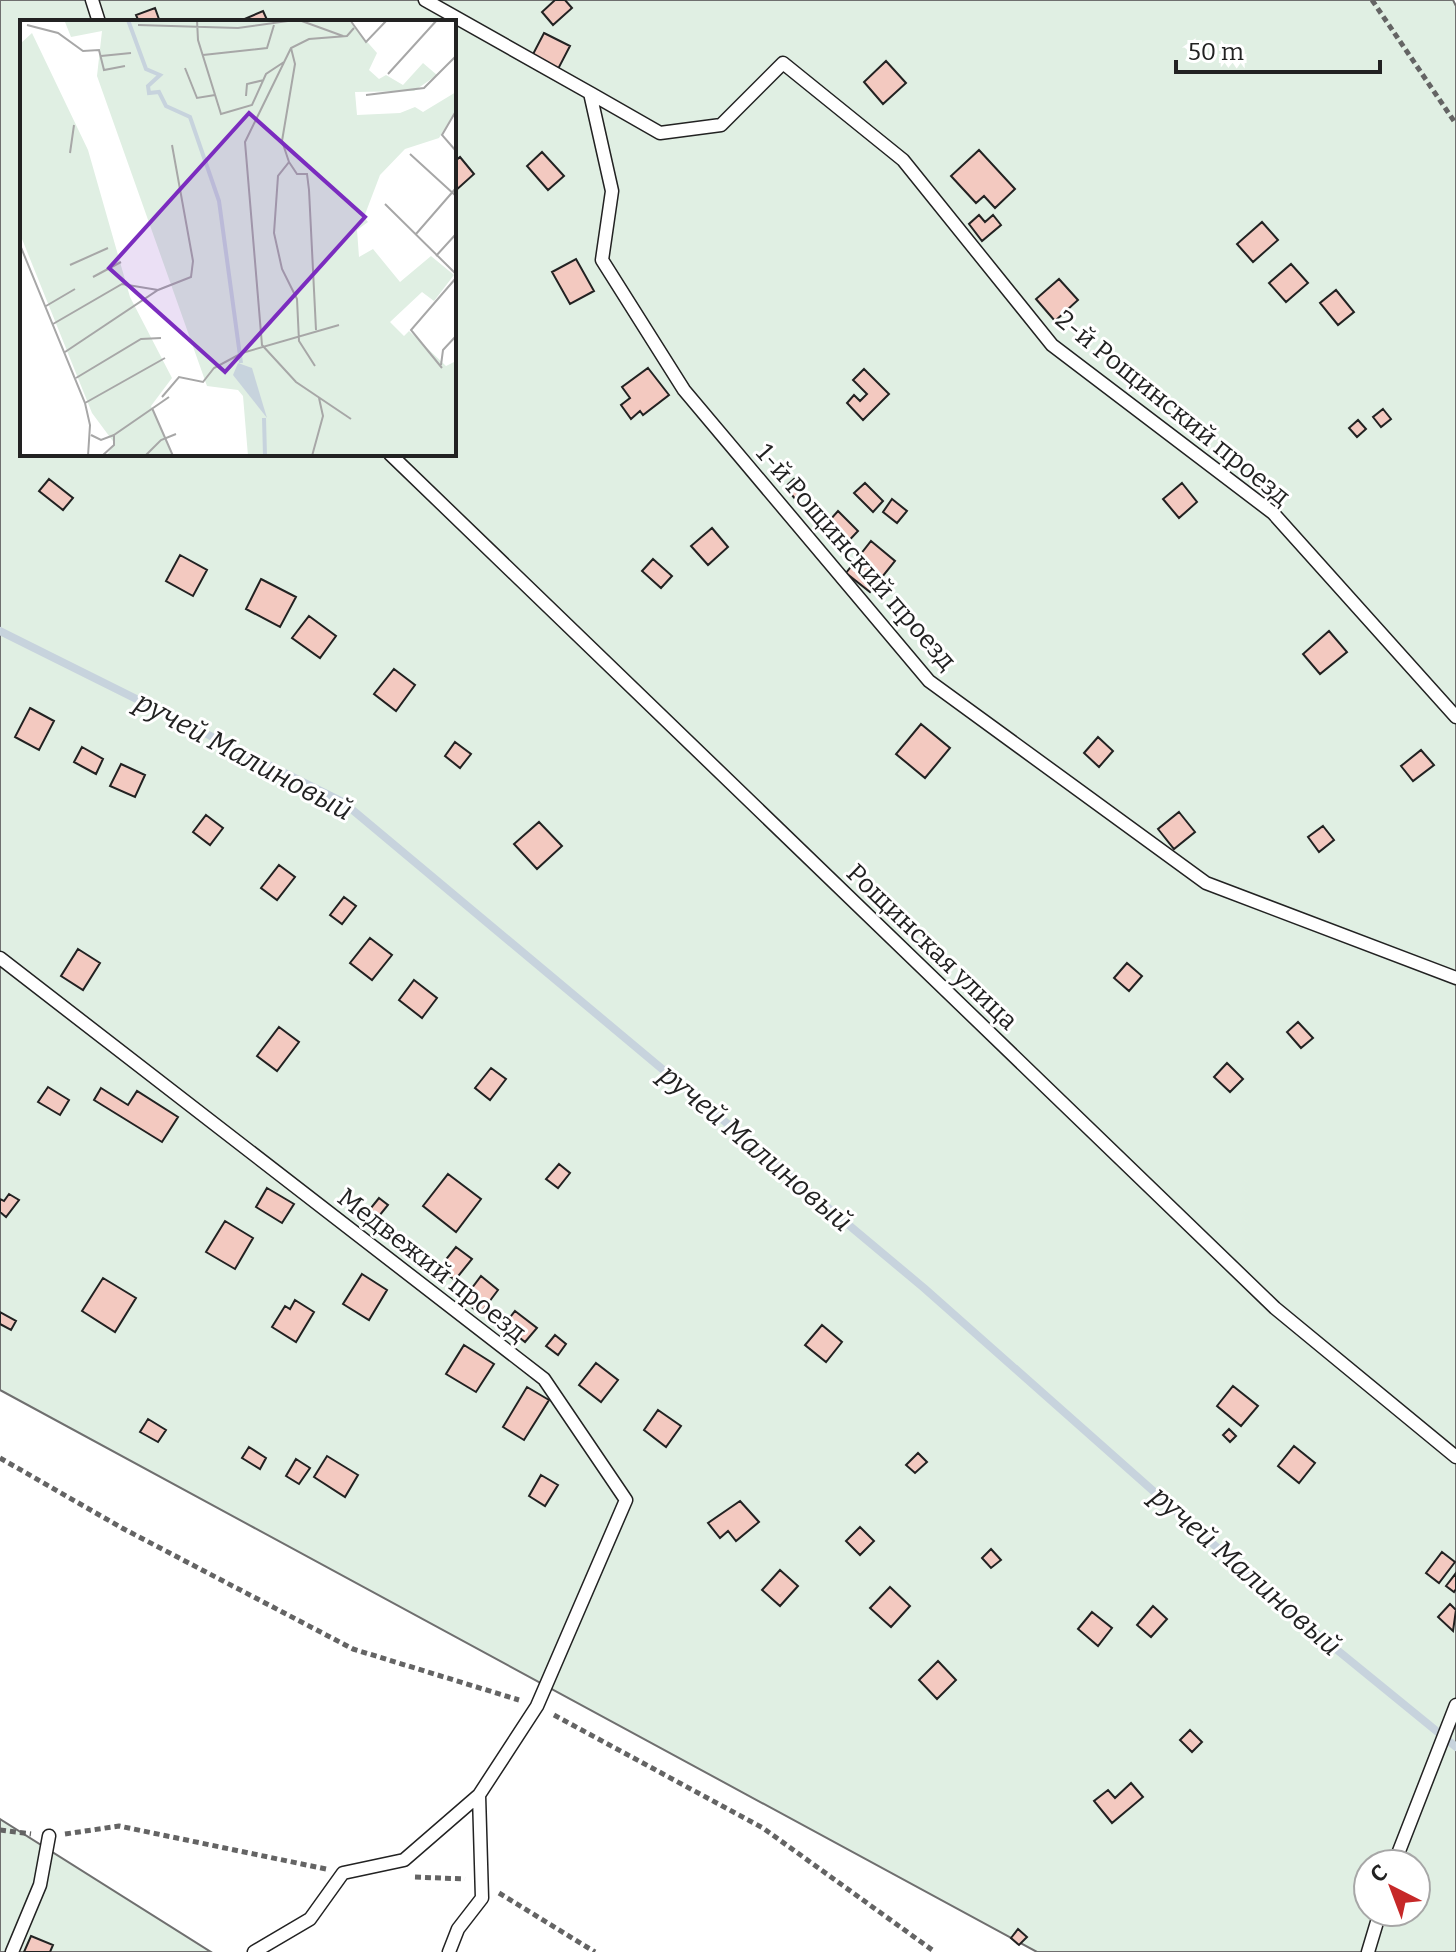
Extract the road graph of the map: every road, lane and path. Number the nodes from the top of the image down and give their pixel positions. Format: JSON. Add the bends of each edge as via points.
{"nodes":[{"id":1,"x":92,"y":0,"type":"edge"},
{"id":2,"x":425,"y":0,"type":"edge"},
{"id":3,"x":1372,"y":0,"type":"edge"},
{"id":4,"x":98,"y":20,"type":"edge"},
{"id":5,"x":590,"y":93,"type":"junction"},
{"id":6,"x":1456,"y":124,"type":"edge"},
{"id":7,"x":392,"y":456,"type":"edge"},
{"id":8,"x":1456,"y":717,"type":"edge"},
{"id":9,"x":0,"y":958,"type":"edge"},
{"id":10,"x":1456,"y":978,"type":"edge"},
{"id":11,"x":1456,"y":1457,"type":"edge"},
{"id":12,"x":0,"y":1458,"type":"edge"},
{"id":13,"x":1456,"y":1705,"type":"edge"},
{"id":14,"x":537,"y":1706,"type":"junction"},
{"id":15,"x":479,"y":1795,"type":"junction"},
{"id":16,"x":0,"y":1830,"type":"edge"},
{"id":17,"x":49,"y":1836,"type":"junction"},
{"id":18,"x":1400,"y":1848,"type":"edge"},
{"id":19,"x":343,"y":1873,"type":"junction"},
{"id":20,"x":403,"y":1876,"type":"dead end"},
{"id":21,"x":479,"y":1880,"type":"junction"},
{"id":22,"x":1375,"y":1928,"type":"edge"},
{"id":23,"x":12,"y":1952,"type":"edge"},
{"id":24,"x":254,"y":1952,"type":"edge"},
{"id":25,"x":449,"y":1952,"type":"edge"},
{"id":26,"x":595,"y":1952,"type":"edge"},
{"id":27,"x":935,"y":1952,"type":"edge"},
{"id":28,"x":1368,"y":1952,"type":"edge"}],
"edges":[{"from":1,"to":4,"type":"lane"},
{"from":2,"to":5,"type":"lane"},
{"from":3,"to":6,"type":"path"},
{"from":5,"to":8,"type":"lane","name":"2-й Рощинский проезд","via":[[660,133],[721,125],[783,63],[903,160],[1052,345],[1273,513]]},
{"from":5,"to":10,"type":"lane","name":"1-й Рощинский проезд","via":[[612,191],[602,260],[684,390],[929,681],[1206,883]]},
{"from":7,"to":11,"type":"lane","name":"Рощинская улица","via":[[1275,1308]]},
{"from":9,"to":14,"type":"lane","name":"Медвежий проезд","via":[[544,1379],[626,1500]]},
{"from":12,"to":14,"type":"path","via":[[353,1649]]},
{"from":13,"to":18,"type":"lane"},
{"from":14,"to":15,"type":"lane"},
{"from":14,"to":27,"type":"path","via":[[763,1828]]},
{"from":15,"to":19,"type":"lane","via":[[404,1860]]},
{"from":15,"to":21,"type":"lane"},
{"from":16,"to":17,"type":"path"},
{"from":17,"to":19,"type":"path","via":[[119,1826]]},
{"from":17,"to":23,"type":"lane","via":[[40,1885]]},
{"from":19,"to":24,"type":"lane","via":[[310,1919]]},
{"from":20,"to":21,"type":"path"},
{"from":21,"to":25,"type":"lane","via":[[482,1898],[458,1929]]},
{"from":21,"to":26,"type":"path"},
{"from":22,"to":28,"type":"lane"}]}
